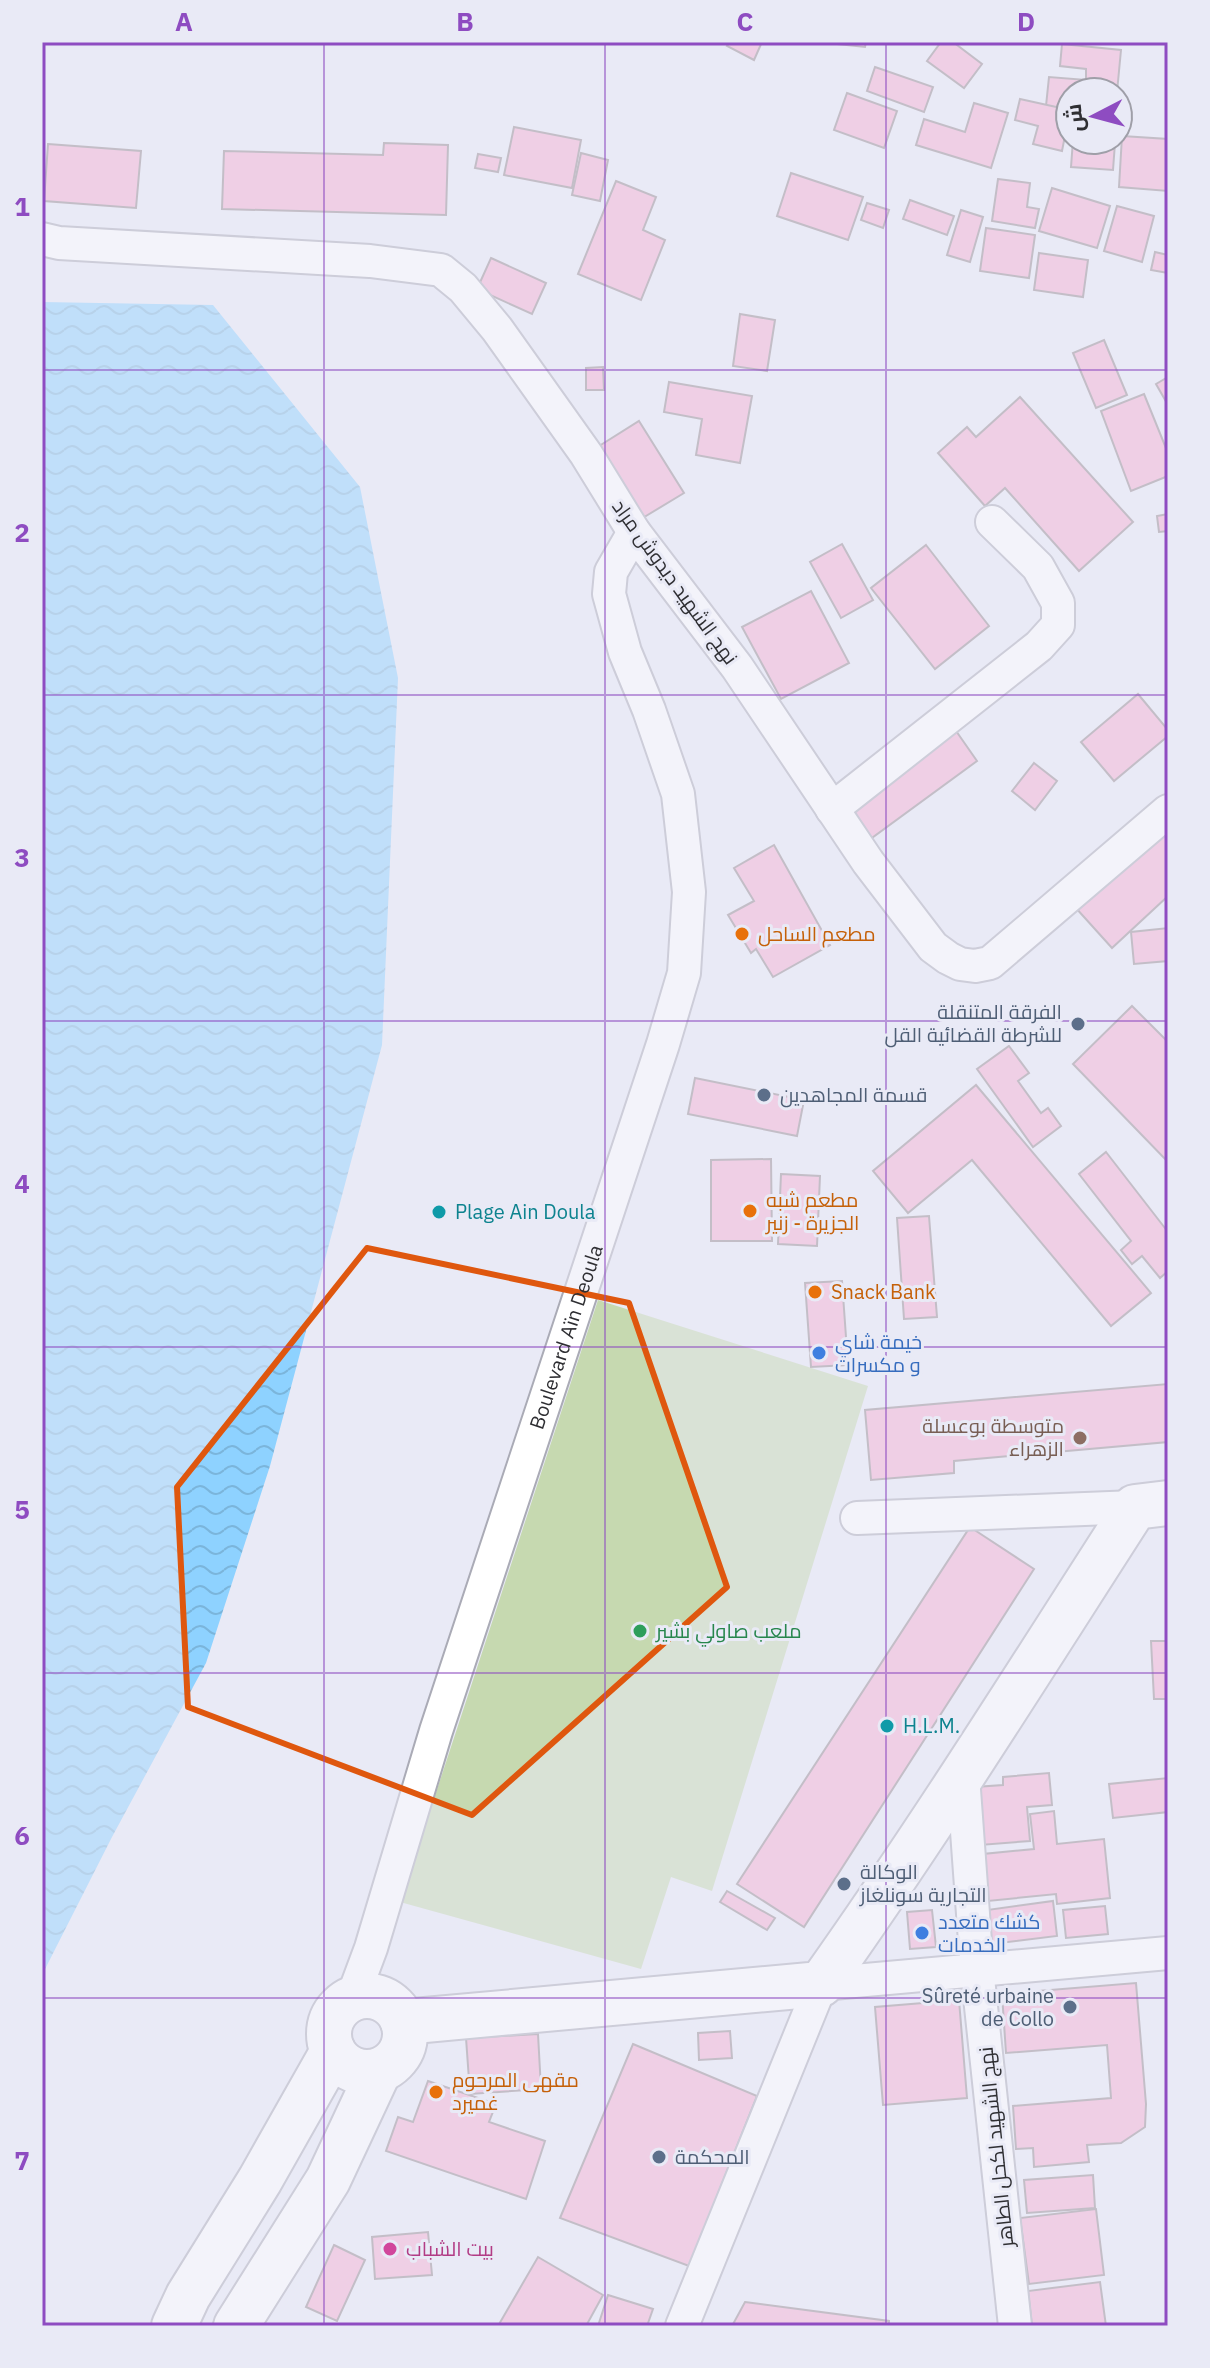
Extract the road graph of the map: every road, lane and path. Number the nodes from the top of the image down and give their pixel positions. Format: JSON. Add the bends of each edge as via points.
{"nodes":[{"id":1,"x":42,"y":239,"type":"edge"},
{"id":2,"x":992,"y":522,"type":"dead end"},
{"id":3,"x":634,"y":532,"type":"junction"},
{"id":4,"x":832,"y":809,"type":"junction"},
{"id":5,"x":1168,"y":811,"type":"edge"},
{"id":6,"x":1151,"y":1505,"type":"edge"},
{"id":7,"x":857,"y":1518,"type":"dead end"},
{"id":8,"x":963,"y":1776,"type":"junction"},
{"id":9,"x":1168,"y":1953,"type":"edge"},
{"id":10,"x":977,"y":1969,"type":"junction"},
{"id":11,"x":821,"y":1984,"type":"junction"},
{"id":12,"x":352,"y":1999,"type":"junction"},
{"id":13,"x":403,"y":2022,"type":"junction"},
{"id":14,"x":333,"y":2051,"type":"junction"},
{"id":15,"x":379,"y":2071,"type":"junction"},
{"id":16,"x":174,"y":2326,"type":"edge"},
{"id":17,"x":236,"y":2326,"type":"edge"},
{"id":18,"x":682,"y":2326,"type":"edge"},
{"id":19,"x":1015,"y":2326,"type":"edge"}],
"edges":[{"from":1,"to":3,"type":"street","name":"نهج الشهيد ديدوش مراد","via":[[441,270],[497,329]]},
{"from":2,"to":4,"type":"street","via":[[1038,567],[1058,603],[1058,625],[1039,646]]},
{"from":3,"to":4,"type":"street","name":"نهج الشهيد ديدوش مراد","via":[[737,667]]},
{"from":3,"to":12,"type":"street","name":"Boulevard Aïn Deoula","via":[[611,572],[609,594],[678,794],[689,892],[684,973]]},
{"from":4,"to":5,"type":"street","name":"نهج الشهيد ديدوش مراد","via":[[933,947],[960,964],[975,966],[990,963]]},
{"from":6,"to":7,"type":"street"},
{"from":6,"to":8,"type":"street"},
{"from":8,"to":10,"type":"street","name":"نهج الشهيد لكحل الطاهر"},
{"from":8,"to":11,"type":"street"},
{"from":9,"to":10,"type":"street"},
{"from":10,"to":11,"type":"street"},
{"from":10,"to":19,"type":"street","name":"نهج الشهيد لكحل الطاهر"},
{"from":11,"to":13,"type":"street"},
{"from":11,"to":18,"type":"street"},
{"from":12,"to":13,"type":"street","via":[[383,1999]]},
{"from":12,"to":14,"type":"street","via":[[331,2021]]},
{"from":13,"to":15,"type":"street","via":[[402,2052]]},
{"from":14,"to":15,"type":"street","via":[[344,2065],[361,2073]]},
{"from":14,"to":16,"type":"street"},
{"from":15,"to":17,"type":"street","via":[[328,2180]]}]}
